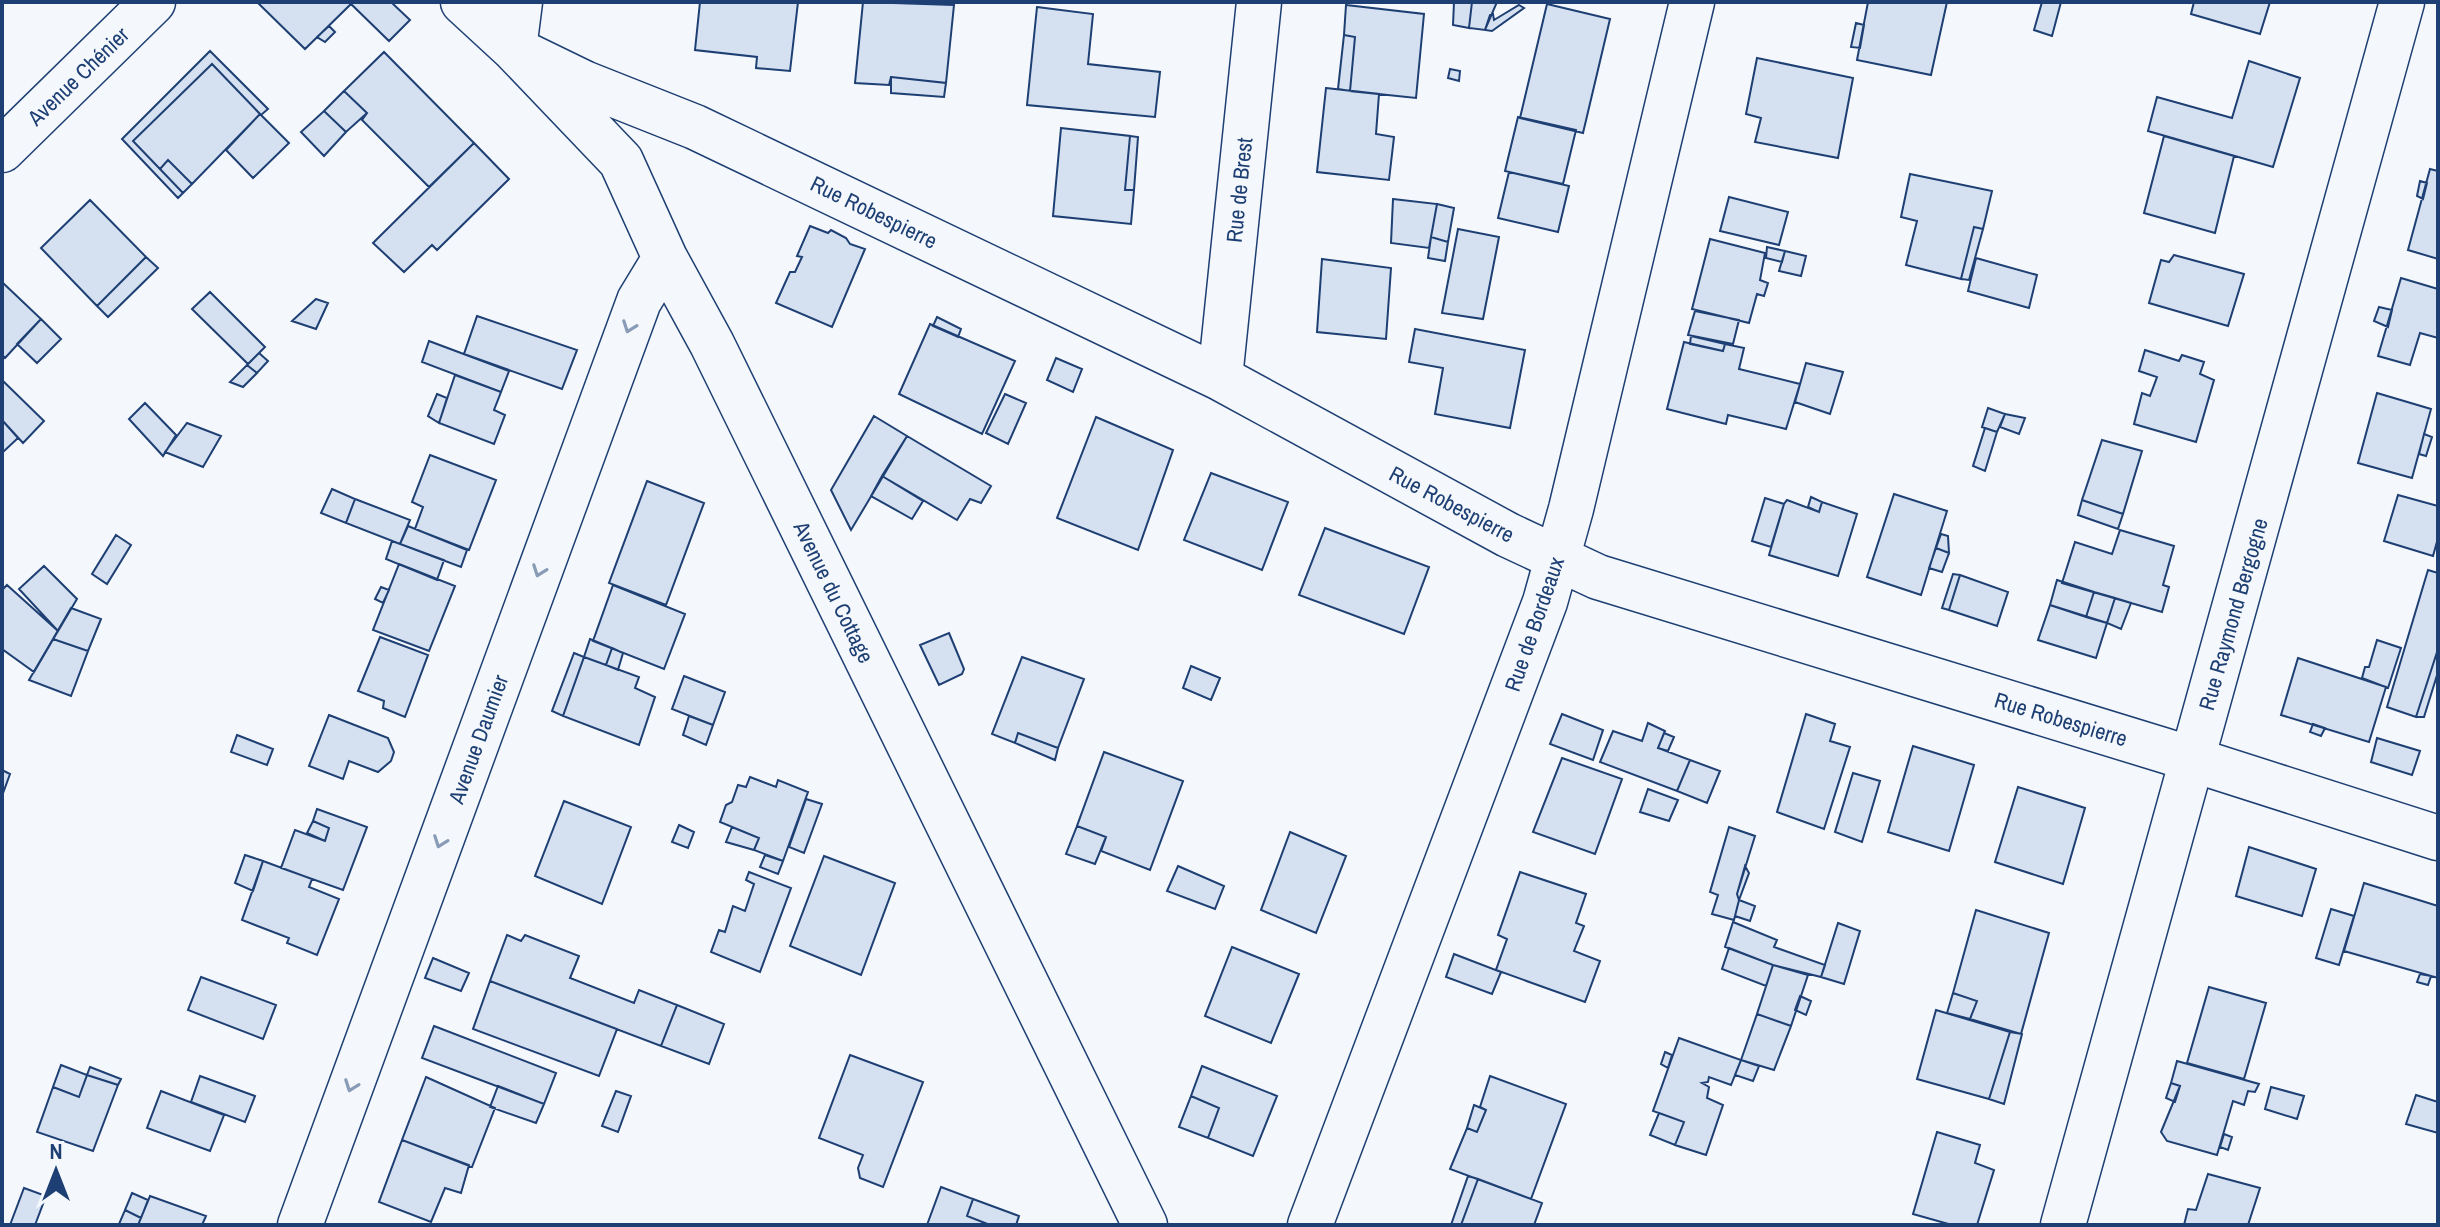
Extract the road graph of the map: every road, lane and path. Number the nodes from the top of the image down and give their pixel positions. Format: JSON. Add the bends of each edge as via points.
{"nodes":[{"id":1,"x":153,"y":2,"type":"edge"},
{"id":2,"x":463,"y":2,"type":"edge"},
{"id":3,"x":520,"y":2,"type":"edge"},
{"id":4,"x":1259,"y":2,"type":"edge"},
{"id":5,"x":1692,"y":2,"type":"edge"},
{"id":6,"x":2402,"y":2,"type":"edge"},
{"id":7,"x":514,"y":49,"type":"junction"},
{"id":8,"x":2,"y":150,"type":"edge"},
{"id":9,"x":665,"y":258,"type":"junction"},
{"id":10,"x":1220,"y":378,"type":"junction"},
{"id":11,"x":1558,"y":559,"type":"junction"},
{"id":12,"x":2192,"y":760,"type":"junction"},
{"id":13,"x":2438,"y":838,"type":"edge"},
{"id":14,"x":300,"y":1225,"type":"edge"},
{"id":15,"x":1145,"y":1225,"type":"edge"},
{"id":16,"x":1310,"y":1225,"type":"edge"},
{"id":17,"x":2063,"y":1225,"type":"edge"}],
"edges":[{"from":1,"to":8,"type":"street","name":"Avenue Chénier"},
{"from":2,"to":7,"type":"street","name":"Avenue du Cottage"},
{"from":3,"to":7,"type":"street"},
{"from":4,"to":10,"type":"street","name":"Rue de Brest"},
{"from":5,"to":11,"type":"street","name":"Rue de Bordeaux"},
{"from":6,"to":12,"type":"street","name":"Rue Raymond Bergogne"},
{"from":7,"to":9,"type":"street","name":"Avenue du Cottage","via":[[621,161]]},
{"from":7,"to":10,"type":"street","name":"Rue Robespierre","via":[[695,127]]},
{"from":9,"to":14,"type":"street","name":"Avenue Daumier","one_way":true,"via":[[639,301]]},
{"from":9,"to":15,"type":"street","name":"Avenue du Cottage"},
{"from":10,"to":11,"type":"street","name":"Rue Robespierre"},
{"from":11,"to":12,"type":"street","name":"Rue Robespierre","via":[[1598,577]]},
{"from":11,"to":16,"type":"street","name":"Rue de Bordeaux"},
{"from":12,"to":13,"type":"street","name":"Rue Robespierre"},
{"from":12,"to":17,"type":"street","name":"Rue Raymond Bergogne"}]}
